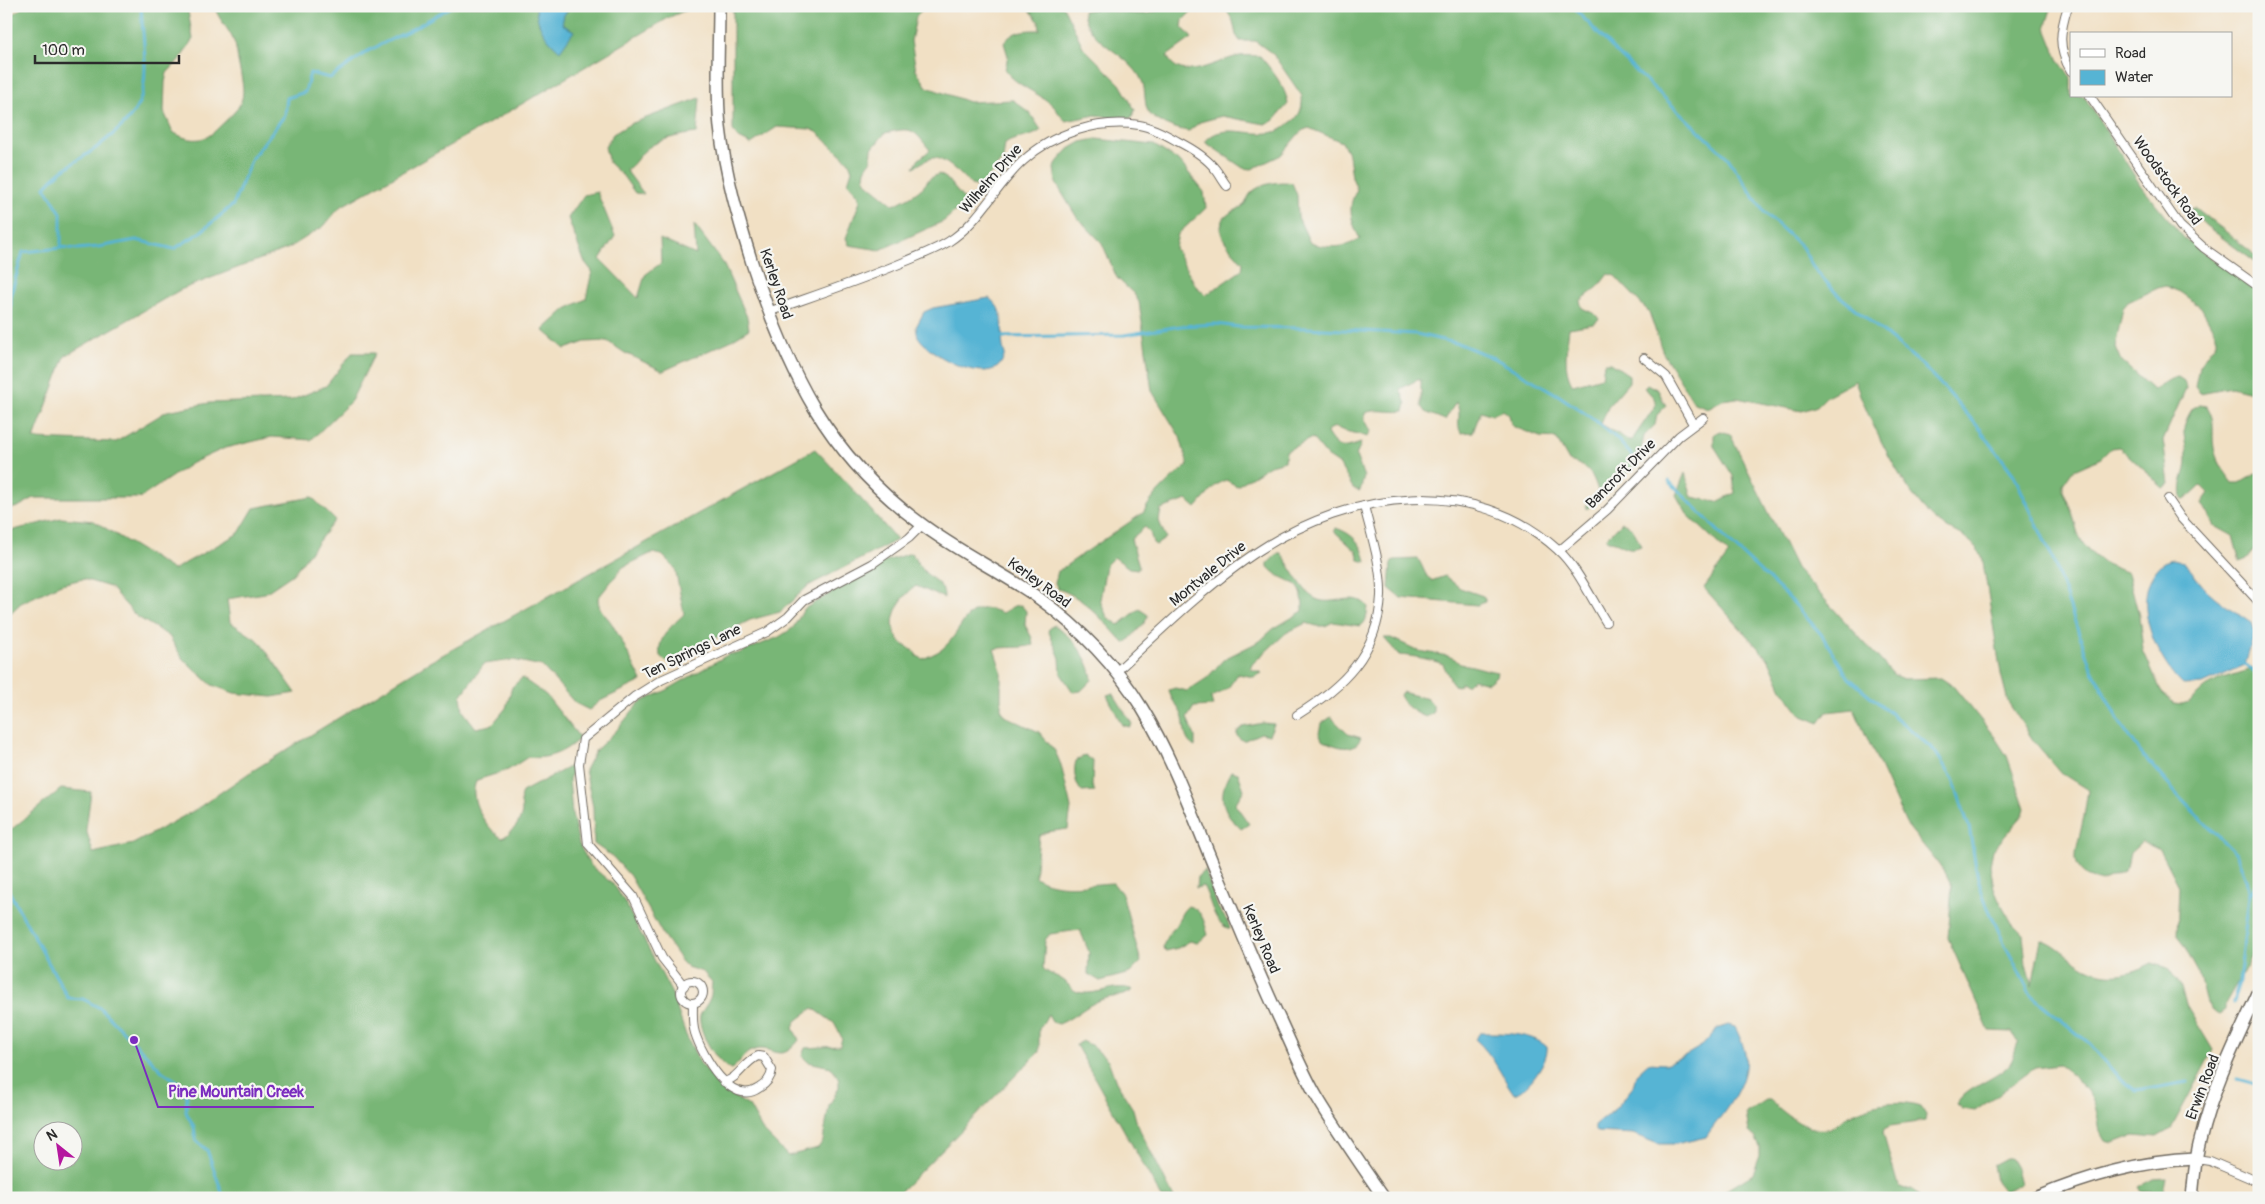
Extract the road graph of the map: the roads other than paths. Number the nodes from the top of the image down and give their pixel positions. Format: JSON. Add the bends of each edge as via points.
{"nodes":[{"id":1,"x":719,"y":6,"type":"edge"},
{"id":2,"x":2068,"y":6,"type":"edge"},
{"id":3,"x":2070,"y":69,"type":"edge"},
{"id":4,"x":2091,"y":98,"type":"edge"},
{"id":5,"x":1227,"y":186,"type":"dead end"},
{"id":6,"x":2259,"y":287,"type":"edge"},
{"id":7,"x":768,"y":312,"type":"junction"},
{"id":8,"x":1644,"y":358,"type":"dead end"},
{"id":9,"x":1703,"y":418,"type":"dead end"},
{"id":10,"x":1693,"y":424,"type":"junction"},
{"id":11,"x":2168,"y":499,"type":"dead end"},
{"id":12,"x":1364,"y":506,"type":"junction"},
{"id":13,"x":922,"y":526,"type":"junction"},
{"id":14,"x":1559,"y":551,"type":"junction"},
{"id":15,"x":2259,"y":602,"type":"edge"},
{"id":16,"x":1606,"y":622,"type":"dead end"},
{"id":17,"x":1116,"y":672,"type":"junction"},
{"id":18,"x":1297,"y":716,"type":"dead end"},
{"id":19,"x":684,"y":986,"type":"junction"},
{"id":20,"x":2259,"y":991,"type":"edge"},
{"id":21,"x":693,"y":1003,"type":"junction"},
{"id":22,"x":724,"y":1082,"type":"junction"},
{"id":23,"x":2196,"y":1159,"type":"junction"},
{"id":24,"x":2259,"y":1182,"type":"edge"},
{"id":25,"x":1384,"y":1198,"type":"edge"},
{"id":26,"x":2035,"y":1198,"type":"edge"},
{"id":27,"x":2192,"y":1198,"type":"edge"}],
"edges":[{"from":1,"to":7,"type":"street","name":"Kerley Road","via":[[718,107],[724,152],[737,209]]},
{"from":2,"to":3,"type":"street","via":[[2060,39]]},
{"from":4,"to":6,"type":"street","name":"Woodstock Road","via":[[2180,226],[2204,248]]},
{"from":5,"to":7,"type":"street","name":"Wilhelm Drive","via":[[1202,156],[1158,131],[1120,124],[1082,128],[1037,149],[1022,162],[976,219],[947,243],[886,270]]},
{"from":7,"to":13,"type":"street","name":"Kerley Road","via":[[795,376],[827,430],[861,470]]},
{"from":8,"to":10,"type":"street","via":[[1666,376]]},
{"from":9,"to":10,"type":"street","name":"Bancroft Drive"},
{"from":10,"to":14,"type":"street","name":"Bancroft Drive","via":[[1607,510]]},
{"from":11,"to":15,"type":"street","via":[[2181,518]]},
{"from":12,"to":14,"type":"street","name":"Montvale Drive","via":[[1426,498],[1468,503],[1524,525]]},
{"from":12,"to":17,"type":"street","name":"Montvale Drive","via":[[1306,525],[1260,549],[1224,576]]},
{"from":12,"to":18,"type":"street","via":[[1381,596],[1373,632],[1348,678]]},
{"from":13,"to":17,"type":"street","name":"Kerley Road","via":[[1037,596]]},
{"from":13,"to":19,"type":"street","name":"Ten Springs Lane","via":[[872,564],[804,600],[767,632],[661,680],[634,697],[583,739],[579,764],[588,844],[633,896],[662,958]]},
{"from":14,"to":16,"type":"street","name":"Montvale Drive"},
{"from":17,"to":25,"type":"street","name":"Kerley Road","via":[[1143,709],[1168,759],[1304,1073]]},
{"from":19,"to":21,"type":"street","name":"Ten Springs Lane","via":[[684,999]]},
{"from":19,"to":21,"type":"street","name":"Ten Springs Lane","via":[[693,981],[702,987],[702,998]]},
{"from":20,"to":23,"type":"street","name":"Erwin Road","via":[[2208,1113]]},
{"from":21,"to":22,"type":"street","name":"Ten Springs Lane","via":[[694,1031],[700,1047]]},
{"from":22,"to":22,"type":"street","name":"Ten Springs Lane","via":[[744,1093],[752,1092],[764,1084],[772,1070],[764,1057],[758,1056],[742,1066],[735,1077]]},
{"from":23,"to":24,"type":"street","via":[[2210,1160]]},
{"from":23,"to":26,"type":"street","via":[[2168,1160],[2110,1171]]},
{"from":23,"to":27,"type":"street","name":"Erwin Road"}]}
